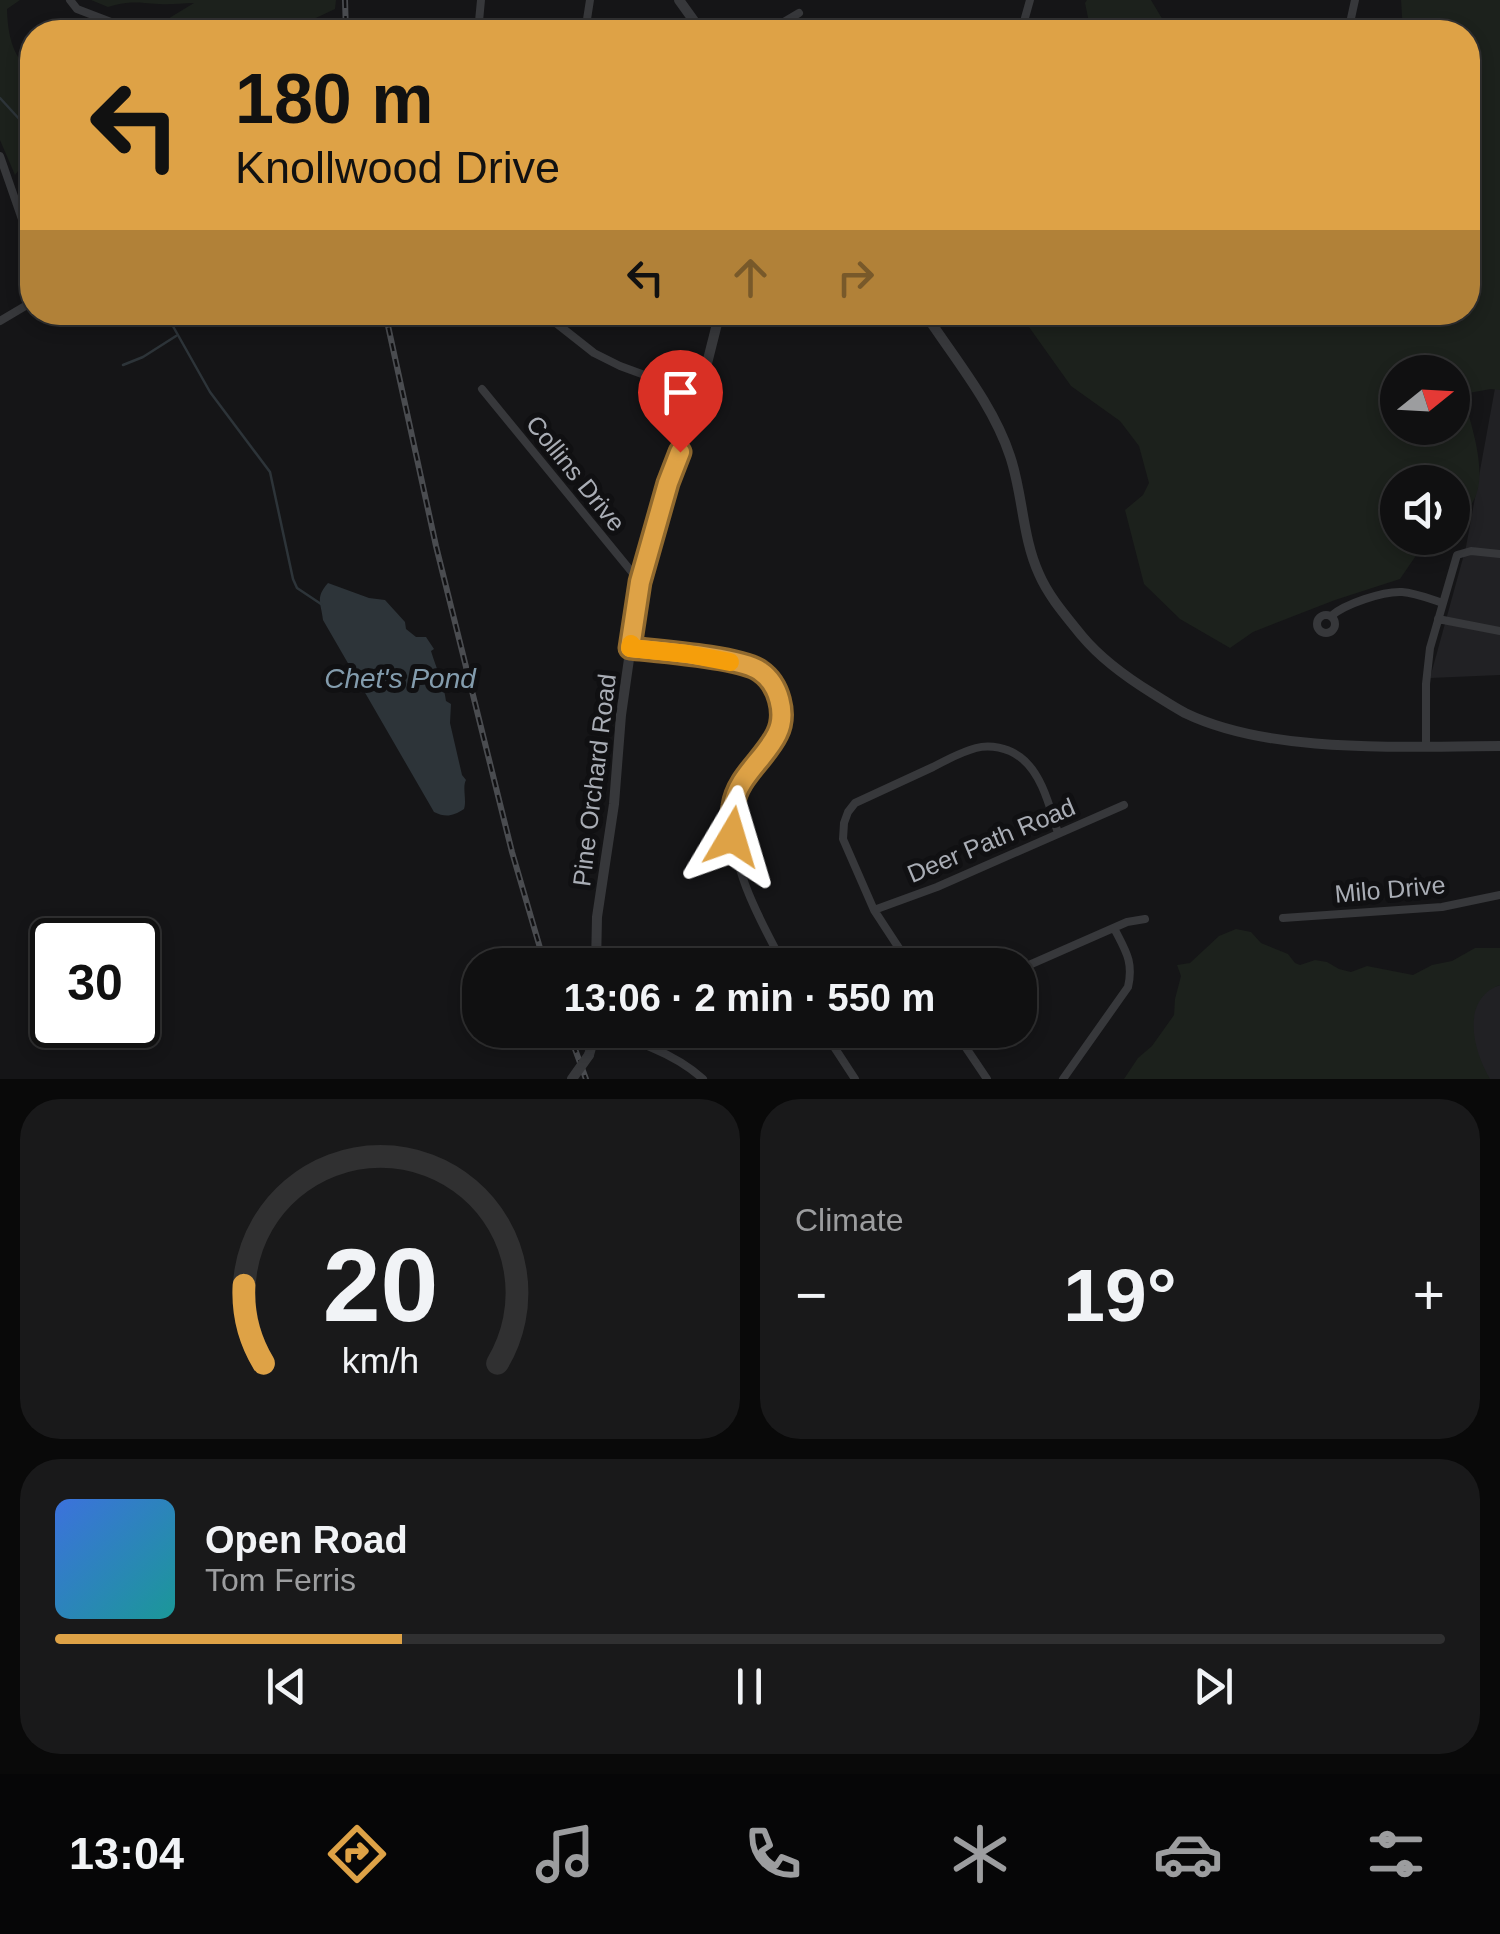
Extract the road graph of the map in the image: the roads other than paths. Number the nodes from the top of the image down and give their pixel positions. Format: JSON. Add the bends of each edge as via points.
{"nodes":[{"id":1,"x":70,"y":0,"type":"edge"},
{"id":2,"x":799,"y":13,"type":"dead end"},
{"id":3,"x":105,"y":20,"type":"edge"},
{"id":4,"x":787,"y":20,"type":"edge"},
{"id":5,"x":0,"y":156,"type":"edge"},
{"id":6,"x":5,"y":189,"type":"edge"},
{"id":7,"x":20,"y":222,"type":"edge"},
{"id":8,"x":558,"y":325,"type":"edge"},
{"id":9,"x":717,"y":325,"type":"edge"},
{"id":10,"x":932,"y":325,"type":"edge"},
{"id":11,"x":482,"y":389,"type":"dead end"},
{"id":12,"x":699,"y":395,"type":"junction"},
{"id":13,"x":1500,"y":554,"type":"edge"},
{"id":14,"x":640,"y":582,"type":"junction"},
{"id":15,"x":1443,"y":604,"type":"junction"},
{"id":16,"x":1330,"y":616,"type":"dead end"},
{"id":17,"x":1438,"y":619,"type":"junction"},
{"id":18,"x":1500,"y":632,"type":"edge"},
{"id":19,"x":630,"y":648,"type":"junction"},
{"id":20,"x":1426,"y":746,"type":"junction"},
{"id":21,"x":1500,"y":746,"type":"edge"},
{"id":22,"x":1124,"y":805,"type":"dead end"},
{"id":23,"x":1058,"y":833,"type":"junction"},
{"id":24,"x":1500,"y":896,"type":"edge"},
{"id":25,"x":874,"y":910,"type":"junction"},
{"id":26,"x":1284,"y":918,"type":"dead end"},
{"id":27,"x":1145,"y":920,"type":"dead end"},
{"id":28,"x":1114,"y":928,"type":"junction"},
{"id":29,"x":596,"y":948,"type":"edge"},
{"id":30,"x":776,"y":948,"type":"edge"},
{"id":31,"x":899,"y":948,"type":"edge"},
{"id":32,"x":1037,"y":962,"type":"edge"},
{"id":33,"x":591,"y":1048,"type":"edge"},
{"id":34,"x":655,"y":1048,"type":"edge"},
{"id":35,"x":835,"y":1048,"type":"edge"},
{"id":36,"x":966,"y":1048,"type":"edge"},
{"id":37,"x":572,"y":1079,"type":"edge"},
{"id":38,"x":703,"y":1079,"type":"edge"},
{"id":39,"x":855,"y":1079,"type":"edge"},
{"id":40,"x":987,"y":1079,"type":"edge"},
{"id":41,"x":1063,"y":1079,"type":"edge"}],
"edges":[{"from":1,"to":3,"type":"street"},
{"from":2,"to":4,"type":"street"},
{"from":5,"to":6,"type":"street"},
{"from":6,"to":7,"type":"street"},
{"from":8,"to":12,"type":"street","via":[[620,366]]},
{"from":9,"to":12,"type":"street","name":"Pine Orchard Road"},
{"from":10,"to":20,"type":"street","via":[[998,427],[1038,572],[1094,651],[1127,678],[1212,724],[1279,740]]},
{"from":11,"to":14,"type":"street","name":"Collins Drive"},
{"from":12,"to":14,"type":"street","name":"Pine Orchard Road"},
{"from":13,"to":15,"type":"street","via":[[1457,555]]},
{"from":14,"to":19,"type":"street","name":"Pine Orchard Road"},
{"from":15,"to":16,"type":"street","via":[[1402,592]]},
{"from":15,"to":17,"type":"street"},
{"from":17,"to":18,"type":"street"},
{"from":17,"to":20,"type":"street","via":[[1426,684]]},
{"from":19,"to":29,"type":"street","name":"Pine Orchard Road"},
{"from":19,"to":30,"type":"street","via":[[744,665],[762,671],[774,686],[779,731],[740,784],[732,837]]},
{"from":20,"to":21,"type":"street"},
{"from":22,"to":23,"type":"street","name":"Deer Path Road"},
{"from":23,"to":25,"type":"street","name":"Deer Path Road"},
{"from":23,"to":25,"type":"street","via":[[1022,758],[990,746],[950,758],[848,812],[843,839]]},
{"from":24,"to":26,"type":"street","name":"Milo Drive","via":[[1442,907]]},
{"from":25,"to":31,"type":"street"},
{"from":27,"to":28,"type":"street"},
{"from":28,"to":32,"type":"street"},
{"from":28,"to":41,"type":"street","via":[[1129,958],[1128,987]]},
{"from":33,"to":37,"type":"street","bridge":true},
{"from":34,"to":38,"type":"street"},
{"from":35,"to":39,"type":"street"},
{"from":36,"to":40,"type":"street"}]}
